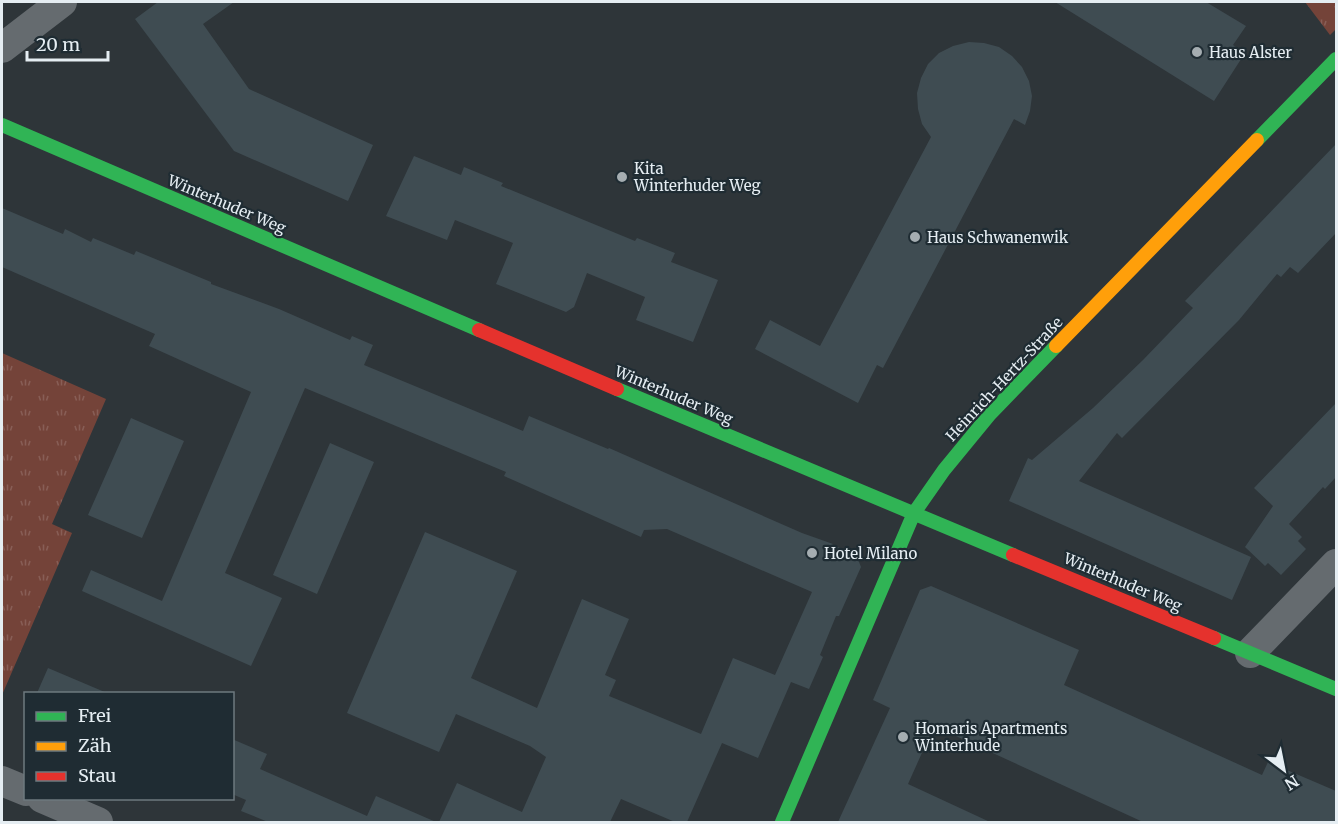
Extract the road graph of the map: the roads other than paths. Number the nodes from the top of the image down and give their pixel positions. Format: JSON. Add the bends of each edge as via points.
{"nodes":[{"id":1,"x":62,"y":2,"type":"edge"},
{"id":2,"x":2,"y":48,"type":"edge"},
{"id":3,"x":1336,"y":59,"type":"edge"},
{"id":4,"x":2,"y":125,"type":"edge"},
{"id":5,"x":914,"y":513,"type":"junction"},
{"id":6,"x":1336,"y":564,"type":"edge"},
{"id":7,"x":1250,"y":653,"type":"junction"},
{"id":8,"x":1336,"y":689,"type":"edge"},
{"id":9,"x":2,"y":781,"type":"edge"},
{"id":10,"x":24,"y":790,"type":"edge"},
{"id":11,"x":47,"y":800,"type":"edge"},
{"id":12,"x":98,"y":822,"type":"edge"},
{"id":13,"x":782,"y":822,"type":"edge"}],
"edges":[{"from":1,"to":2,"type":"street"},
{"from":3,"to":5,"type":"main road","name":"Heinrich-Hertz-Straße","via":[[990,414]]},
{"from":4,"to":5,"type":"main road","name":"Winterhuder Weg"},
{"from":5,"to":7,"type":"main road","name":"Winterhuder Weg"},
{"from":5,"to":13,"type":"main road","name":"Heinrich-Hertz-Straße"},
{"from":6,"to":7,"type":"street"},
{"from":7,"to":8,"type":"main road","name":"Winterhuder Weg"},
{"from":9,"to":10,"type":"street"},
{"from":11,"to":12,"type":"street"}]}
